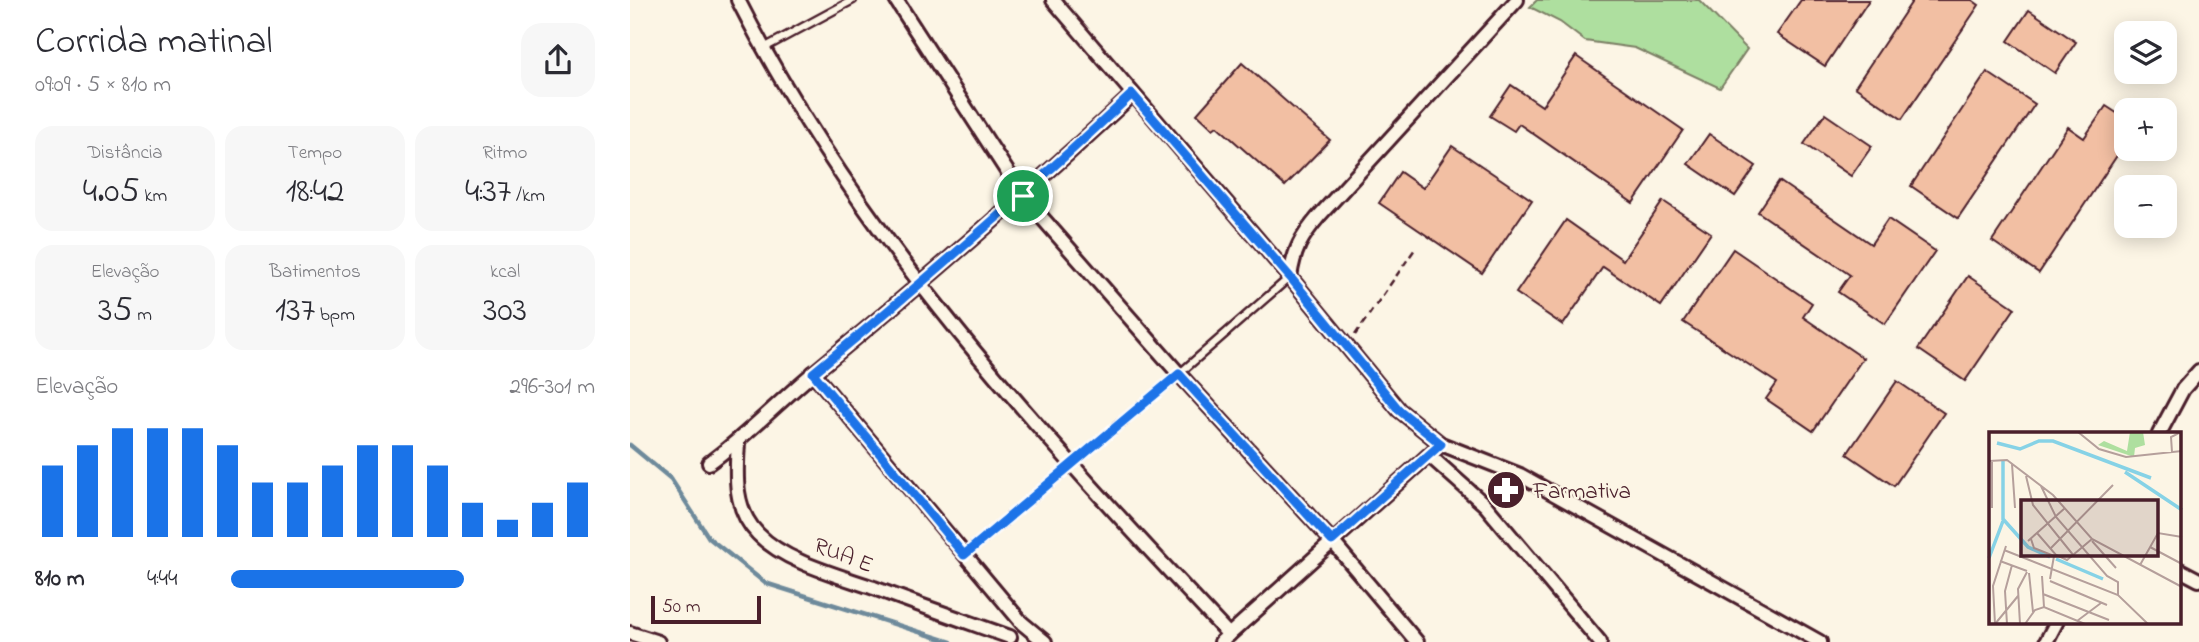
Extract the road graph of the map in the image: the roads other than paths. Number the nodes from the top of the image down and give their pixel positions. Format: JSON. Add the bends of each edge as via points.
{"nodes":[{"id":1,"x":738,"y":0,"type":"edge"},
{"id":2,"x":853,"y":0,"type":"edge"},
{"id":3,"x":896,"y":0,"type":"edge"},
{"id":4,"x":1053,"y":0,"type":"edge"},
{"id":5,"x":1517,"y":0,"type":"edge"},
{"id":6,"x":763,"y":49,"type":"junction"},
{"id":7,"x":1132,"y":94,"type":"junction"},
{"id":8,"x":1023,"y":196,"type":"junction"},
{"id":9,"x":1290,"y":277,"type":"junction"},
{"id":10,"x":921,"y":285,"type":"junction"},
{"id":11,"x":2198,"y":372,"type":"edge"},
{"id":12,"x":813,"y":373,"type":"junction"},
{"id":13,"x":1179,"y":374,"type":"junction"},
{"id":14,"x":2160,"y":432,"type":"edge"},
{"id":15,"x":738,"y":443,"type":"junction"},
{"id":16,"x":1441,"y":444,"type":"junction"},
{"id":17,"x":1430,"y":456,"type":"junction"},
{"id":18,"x":709,"y":463,"type":"dead end"},
{"id":19,"x":1071,"y":466,"type":"junction"},
{"id":20,"x":1332,"y":541,"type":"junction"},
{"id":21,"x":964,"y":555,"type":"junction"},
{"id":22,"x":2182,"y":571,"type":"edge"},
{"id":23,"x":2199,"y":580,"type":"edge"},
{"id":24,"x":1022,"y":623,"type":"junction"},
{"id":25,"x":2055,"y":624,"type":"edge"},
{"id":26,"x":630,"y":633,"type":"edge"},
{"id":27,"x":1225,"y":638,"type":"edge"},
{"id":28,"x":1009,"y":640,"type":"edge"},
{"id":29,"x":658,"y":642,"type":"edge"},
{"id":30,"x":1045,"y":642,"type":"edge"},
{"id":31,"x":1417,"y":642,"type":"edge"},
{"id":32,"x":1600,"y":642,"type":"edge"},
{"id":33,"x":1820,"y":642,"type":"edge"},
{"id":34,"x":2046,"y":642,"type":"edge"}],
"edges":[{"from":1,"to":6,"type":"street"},
{"from":2,"to":6,"type":"lane"},
{"from":3,"to":8,"type":"street"},
{"from":4,"to":7,"type":"street"},
{"from":5,"to":9,"type":"street","via":[[1303,235],[1293,255]]},
{"from":6,"to":10,"type":"street","via":[[837,171]]},
{"from":7,"to":8,"type":"street"},
{"from":7,"to":9,"type":"street"},
{"from":8,"to":10,"type":"street"},
{"from":8,"to":13,"type":"street"},
{"from":9,"to":13,"type":"lane"},
{"from":9,"to":16,"type":"street","via":[[1399,410]]},
{"from":10,"to":12,"type":"street"},
{"from":10,"to":19,"type":"street"},
{"from":11,"to":14,"type":"street","via":[[2183,389]]},
{"from":12,"to":15,"type":"street"},
{"from":12,"to":21,"type":"street"},
{"from":13,"to":19,"type":"lane"},
{"from":13,"to":20,"type":"street"},
{"from":15,"to":18,"type":"street"},
{"from":15,"to":28,"type":"street","name":"RUA E","via":[[735,480],[742,509],[756,533],[777,550]]},
{"from":16,"to":17,"type":"street"},
{"from":16,"to":33,"type":"street","via":[[1520,475]]},
{"from":17,"to":20,"type":"street"},
{"from":17,"to":32,"type":"street","via":[[1485,505]]},
{"from":19,"to":21,"type":"lane"},
{"from":19,"to":27,"type":"street"},
{"from":20,"to":27,"type":"street"},
{"from":20,"to":31,"type":"street"},
{"from":21,"to":24,"type":"street"},
{"from":22,"to":23,"type":"street"},
{"from":24,"to":28,"type":"street"},
{"from":24,"to":30,"type":"street"},
{"from":25,"to":34,"type":"street"},
{"from":26,"to":29,"type":"street"}]}
